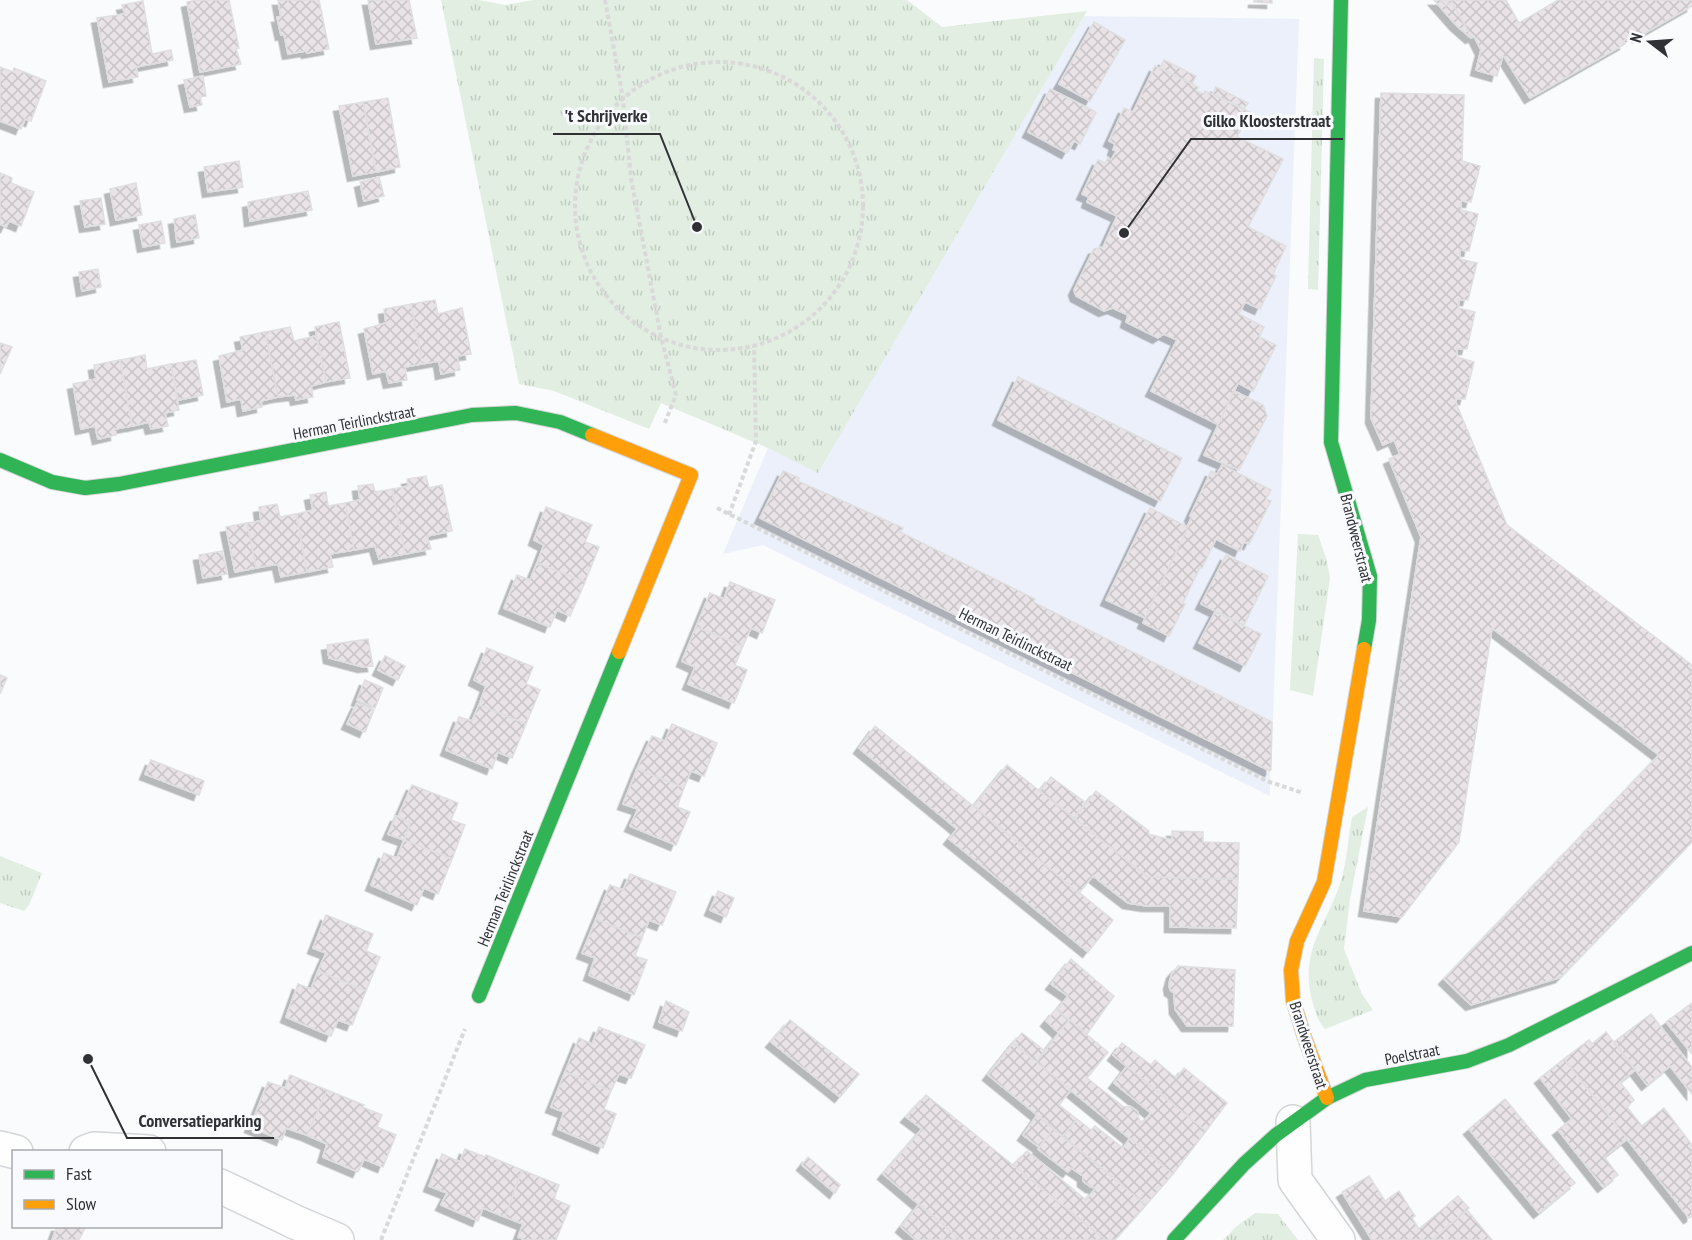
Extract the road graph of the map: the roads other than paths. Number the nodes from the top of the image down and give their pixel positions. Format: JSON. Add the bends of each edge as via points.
{"nodes":[{"id":1,"x":1341,"y":0,"type":"edge"},
{"id":2,"x":0,"y":460,"type":"edge"},
{"id":3,"x":1692,"y":953,"type":"edge"},
{"id":4,"x":479,"y":996,"type":"road end"},
{"id":5,"x":1327,"y":1098,"type":"junction"},
{"id":6,"x":1293,"y":1122,"type":"junction"},
{"id":7,"x":91,"y":1150,"type":"edge"},
{"id":8,"x":112,"y":1150,"type":"edge"},
{"id":9,"x":222,"y":1187,"type":"edge"},
{"id":10,"x":337,"y":1240,"type":"edge"},
{"id":11,"x":1174,"y":1240,"type":"edge"},
{"id":12,"x":1338,"y":1240,"type":"edge"}],
"edges":[{"from":1,"to":5,"type":"street","name":"Brandweerstraat","via":[[1331,442],[1370,576],[1369,620],[1324,882],[1297,941],[1291,970],[1293,1000]]},
{"from":2,"to":4,"type":"street","name":"Herman Teirlinckstraat","via":[[52,482],[85,488],[472,415],[516,413],[560,423],[692,475]]},
{"from":3,"to":5,"type":"street","name":"Poelstraat","via":[[1509,1046],[1467,1061],[1365,1080]]},
{"from":5,"to":6,"type":"street","name":"Poelstraat"},
{"from":6,"to":11,"type":"street","name":"Poelstraat","via":[[1244,1164]]},
{"from":6,"to":12,"type":"street","via":[[1295,1180]]},
{"from":7,"to":8,"type":"street"},
{"from":9,"to":10,"type":"street"}]}
